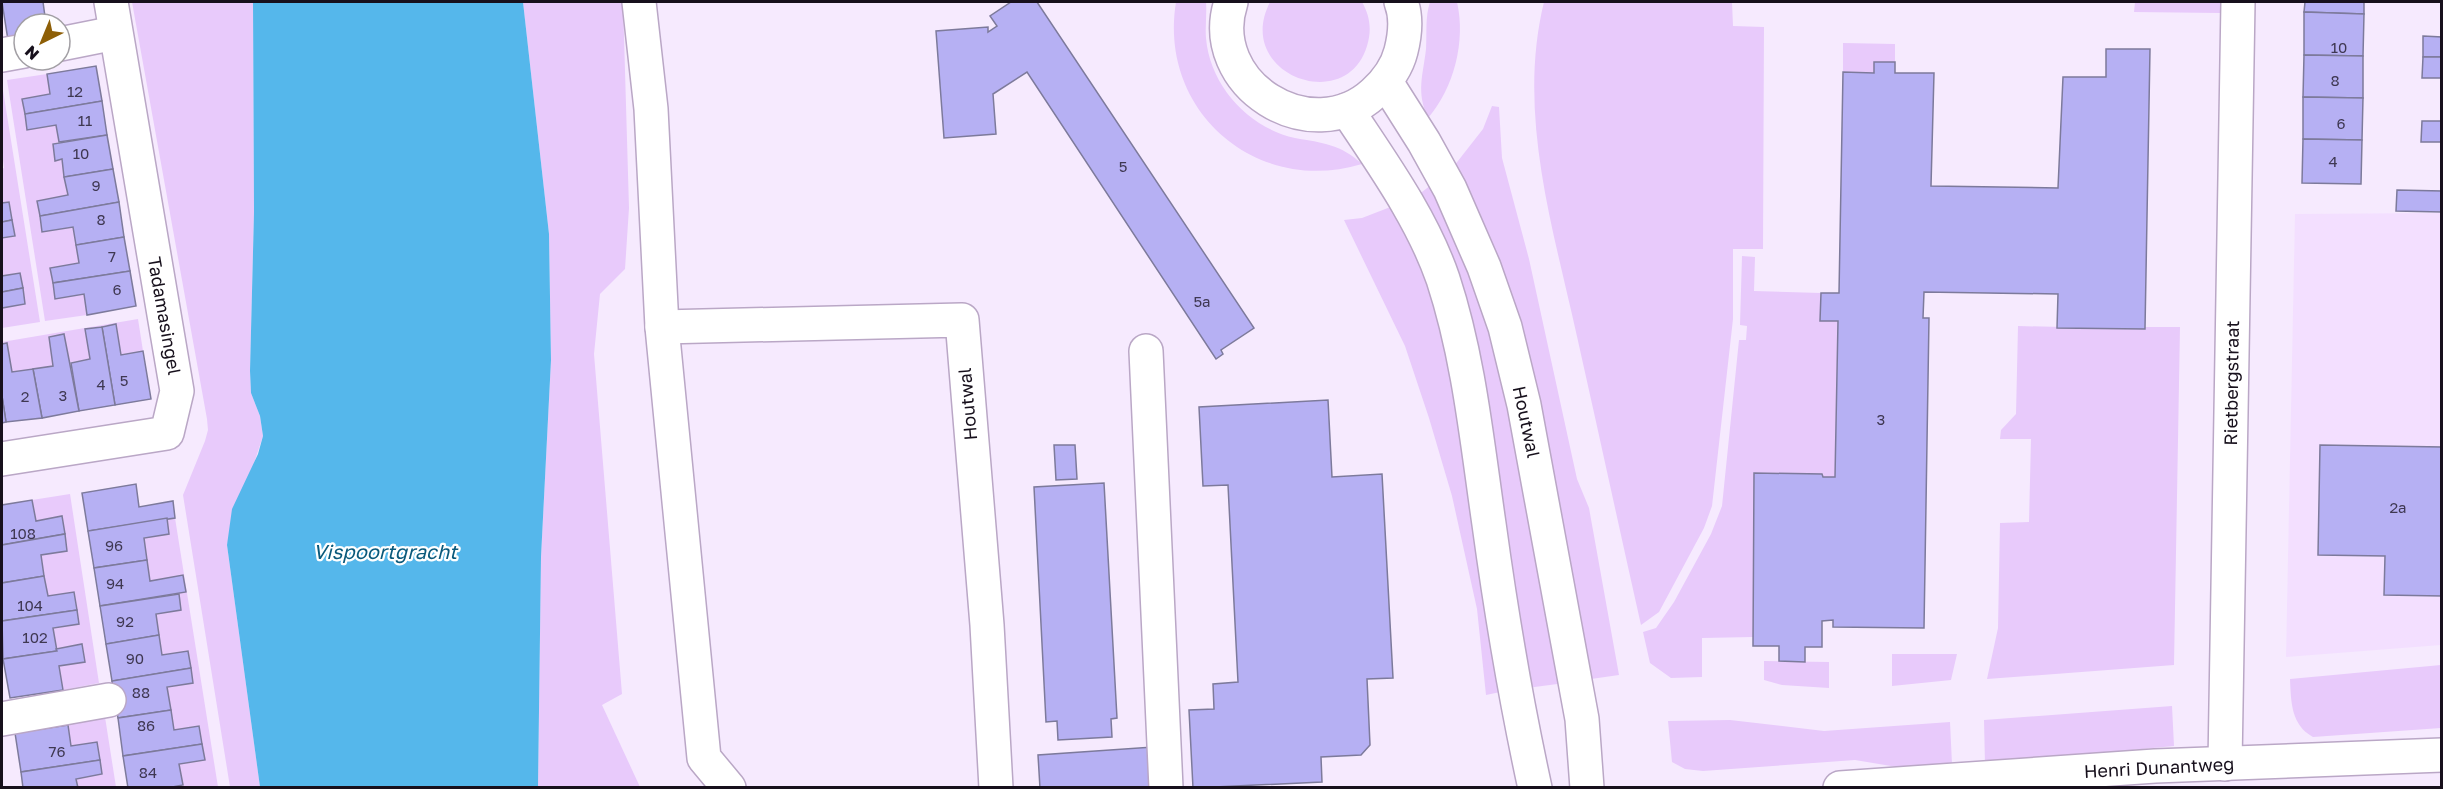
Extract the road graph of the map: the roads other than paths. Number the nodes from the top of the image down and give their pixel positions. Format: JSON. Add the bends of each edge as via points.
{"nodes":[{"id":1,"x":639,"y":2,"type":"edge"},
{"id":2,"x":1231,"y":2,"type":"edge"},
{"id":3,"x":1401,"y":2,"type":"edge"},
{"id":4,"x":2238,"y":2,"type":"edge"},
{"id":5,"x":113,"y":17,"type":"edge"},
{"id":6,"x":72,"y":38,"type":"edge"},
{"id":7,"x":1386,"y":82,"type":"junction"},
{"id":8,"x":1347,"y":110,"type":"junction"},
{"id":9,"x":662,"y":327,"type":"junction"},
{"id":10,"x":1146,"y":351,"type":"dead end"},
{"id":11,"x":2,"y":459,"type":"edge"},
{"id":12,"x":109,"y":700,"type":"dead end"},
{"id":13,"x":2,"y":719,"type":"edge"},
{"id":14,"x":2442,"y":755,"type":"edge"},
{"id":15,"x":2225,"y":764,"type":"junction"},
{"id":16,"x":2157,"y":777,"type":"edge"},
{"id":17,"x":729,"y":788,"type":"edge"},
{"id":18,"x":996,"y":788,"type":"edge"},
{"id":19,"x":1166,"y":788,"type":"edge"},
{"id":20,"x":1536,"y":788,"type":"edge"},
{"id":21,"x":1587,"y":788,"type":"edge"},
{"id":22,"x":1840,"y":788,"type":"edge"}],
"edges":[{"from":1,"to":9,"type":"street","via":[[651,110]]},
{"from":2,"to":8,"type":"street","via":[[1227,39],[1235,64],[1250,86],[1270,103],[1295,112],[1320,115]]},
{"from":3,"to":7,"type":"street","via":[[1405,33],[1399,59]]},
{"from":4,"to":15,"type":"street","name":"Rietbergstraat"},
{"from":5,"to":6,"type":"street","name":"Tadamasingel"},
{"from":5,"to":11,"type":"street","name":"Tadamasingel","via":[[177,391],[167,433]]},
{"from":7,"to":8,"type":"street"},
{"from":7,"to":21,"type":"street","name":"Houtwal","via":[[1450,189],[1505,327],[1524,405],[1580,710]]},
{"from":8,"to":20,"type":"street","via":[[1422,234],[1442,278],[1464,356],[1494,562]]},
{"from":9,"to":17,"type":"street","via":[[704,758]]},
{"from":9,"to":18,"type":"street","name":"Houtwal","via":[[962,320]]},
{"from":10,"to":19,"type":"street"},
{"from":12,"to":13,"type":"street"},
{"from":14,"to":15,"type":"street","name":"Henri Dunantweg"},
{"from":15,"to":16,"type":"street","name":"Henri Dunantweg"},
{"from":16,"to":22,"type":"street","name":"Henri Dunantweg"}]}
